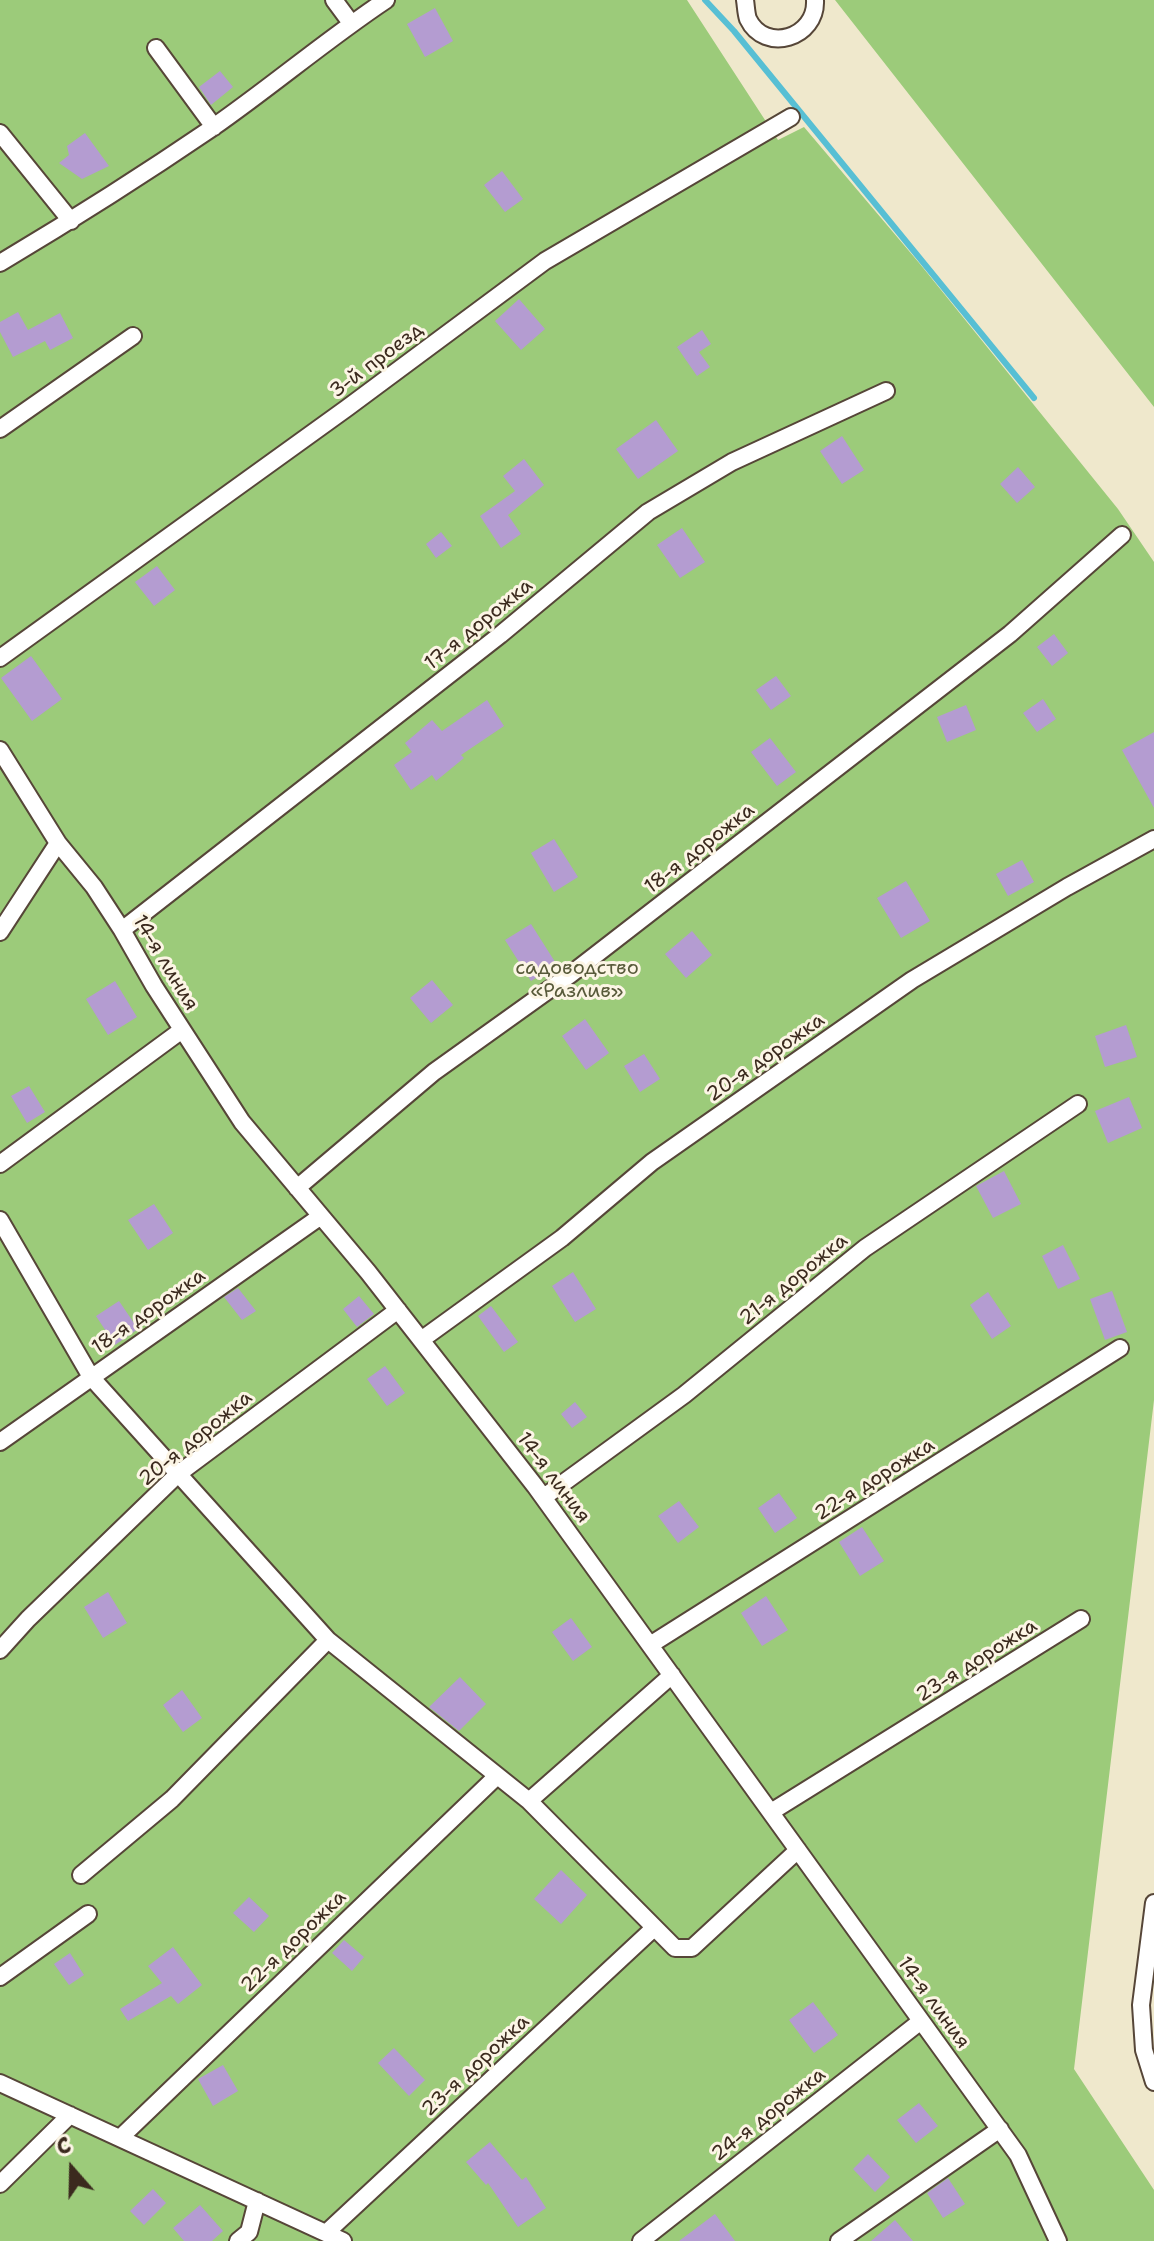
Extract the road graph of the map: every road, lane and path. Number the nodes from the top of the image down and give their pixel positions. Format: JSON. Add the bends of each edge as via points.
{"nodes":[{"id":1,"x":334,"y":0,"type":"edge"},
{"id":2,"x":386,"y":0,"type":"edge"},
{"id":3,"x":745,"y":0,"type":"edge"},
{"id":4,"x":815,"y":0,"type":"edge"},
{"id":5,"x":351,"y":23,"type":"junction"},
{"id":6,"x":156,"y":48,"type":"dead end"},
{"id":7,"x":791,"y":117,"type":"dead end"},
{"id":8,"x":214,"y":127,"type":"junction"},
{"id":9,"x":0,"y":133,"type":"edge"},
{"id":10,"x":71,"y":221,"type":"junction"},
{"id":11,"x":0,"y":263,"type":"edge"},
{"id":12,"x":133,"y":336,"type":"dead end"},
{"id":13,"x":886,"y":391,"type":"dead end"},
{"id":14,"x":0,"y":429,"type":"edge"},
{"id":15,"x":1122,"y":535,"type":"dead end"},
{"id":16,"x":0,"y":658,"type":"edge"},
{"id":17,"x":0,"y":750,"type":"edge"},
{"id":18,"x":1154,"y":839,"type":"edge"},
{"id":19,"x":58,"y":843,"type":"junction"},
{"id":20,"x":122,"y":930,"type":"junction"},
{"id":21,"x":0,"y":932,"type":"edge"},
{"id":22,"x":182,"y":1030,"type":"junction"},
{"id":23,"x":1078,"y":1104,"type":"dead end"},
{"id":24,"x":0,"y":1164,"type":"edge"},
{"id":25,"x":297,"y":1188,"type":"junction"},
{"id":26,"x":321,"y":1216,"type":"junction"},
{"id":27,"x":0,"y":1220,"type":"edge"},
{"id":28,"x":398,"y":1310,"type":"junction"},
{"id":29,"x":421,"y":1340,"type":"junction"},
{"id":30,"x":1120,"y":1348,"type":"dead end"},
{"id":31,"x":91,"y":1377,"type":"junction"},
{"id":32,"x":0,"y":1442,"type":"edge"},
{"id":33,"x":178,"y":1474,"type":"junction"},
{"id":34,"x":544,"y":1497,"type":"junction"},
{"id":35,"x":1081,"y":1619,"type":"dead end"},
{"id":36,"x":328,"y":1640,"type":"junction"},
{"id":37,"x":650,"y":1645,"type":"junction"},
{"id":38,"x":0,"y":1650,"type":"edge"},
{"id":39,"x":672,"y":1675,"type":"junction"},
{"id":40,"x":497,"y":1776,"type":"junction"},
{"id":41,"x":529,"y":1801,"type":"junction"},
{"id":42,"x":771,"y":1812,"type":"junction"},
{"id":43,"x":798,"y":1850,"type":"junction"},
{"id":44,"x":81,"y":1875,"type":"dead end"},
{"id":45,"x":1154,"y":1903,"type":"edge"},
{"id":46,"x":88,"y":1914,"type":"dead end"},
{"id":47,"x":654,"y":1928,"type":"junction"},
{"id":48,"x":0,"y":1977,"type":"edge"},
{"id":49,"x":921,"y":2021,"type":"junction"},
{"id":50,"x":1154,"y":2082,"type":"edge"},
{"id":51,"x":0,"y":2083,"type":"edge"},
{"id":52,"x":70,"y":2115,"type":"junction"},
{"id":53,"x":1000,"y":2129,"type":"junction"},
{"id":54,"x":120,"y":2138,"type":"junction"},
{"id":55,"x":0,"y":2184,"type":"edge"},
{"id":56,"x":257,"y":2201,"type":"junction"},
{"id":57,"x":326,"y":2233,"type":"junction"},
{"id":58,"x":238,"y":2241,"type":"edge"},
{"id":59,"x":343,"y":2241,"type":"edge"},
{"id":60,"x":641,"y":2241,"type":"edge"},
{"id":61,"x":839,"y":2241,"type":"edge"},
{"id":62,"x":1058,"y":2241,"type":"edge"}],
"edges":[{"from":1,"to":5,"type":"street"},
{"from":2,"to":5,"type":"street"},
{"from":3,"to":4,"type":"street","via":[[754,28],[778,39],[804,30]]},
{"from":5,"to":8,"type":"street"},
{"from":6,"to":8,"type":"street"},
{"from":7,"to":16,"type":"street","name":"3-й проезд","via":[[545,261]]},
{"from":8,"to":10,"type":"street"},
{"from":9,"to":10,"type":"street"},
{"from":10,"to":11,"type":"street"},
{"from":12,"to":14,"type":"street"},
{"from":13,"to":20,"type":"street","name":"17-я дорожка","via":[[732,462],[648,512],[500,635]]},
{"from":15,"to":25,"type":"street","name":"18-я дорожка","via":[[1010,634],[571,974],[434,1072]]},
{"from":17,"to":19,"type":"street","name":"14-я линия"},
{"from":18,"to":29,"type":"street","name":"20-я дорожка","via":[[912,980],[652,1162],[562,1238]]},
{"from":19,"to":20,"type":"street","name":"14-я линия"},
{"from":19,"to":21,"type":"street"},
{"from":20,"to":22,"type":"street","name":"14-я линия"},
{"from":22,"to":24,"type":"street"},
{"from":22,"to":25,"type":"street","name":"14-я линия","via":[[242,1122]]},
{"from":23,"to":34,"type":"street","name":"21-я дорожка","via":[[865,1248],[684,1395]]},
{"from":25,"to":26,"type":"street","name":"14-я линия"},
{"from":26,"to":28,"type":"street","name":"14-я линия"},
{"from":26,"to":31,"type":"street","name":"18-я дорожка"},
{"from":27,"to":31,"type":"street"},
{"from":28,"to":29,"type":"street","name":"14-я линия"},
{"from":28,"to":33,"type":"street","name":"20-я дорожка"},
{"from":29,"to":34,"type":"street","name":"14-я линия"},
{"from":30,"to":37,"type":"street","name":"22-я дорожка"},
{"from":31,"to":32,"type":"street","name":"18-я дорожка"},
{"from":31,"to":33,"type":"street"},
{"from":33,"to":36,"type":"street"},
{"from":33,"to":38,"type":"street","name":"20-я дорожка"},
{"from":34,"to":37,"type":"street","name":"14-я линия"},
{"from":35,"to":42,"type":"street","name":"23-я дорожка"},
{"from":36,"to":40,"type":"street"},
{"from":36,"to":44,"type":"street","via":[[172,1799]]},
{"from":37,"to":39,"type":"street","name":"14-я линия"},
{"from":39,"to":41,"type":"street"},
{"from":39,"to":42,"type":"street","name":"14-я линия"},
{"from":40,"to":41,"type":"street"},
{"from":40,"to":54,"type":"street","name":"22-я дорожка"},
{"from":41,"to":47,"type":"street"},
{"from":42,"to":43,"type":"street","name":"14-я линия"},
{"from":43,"to":47,"type":"street","via":[[692,1948],[675,1948]]},
{"from":43,"to":49,"type":"street","name":"14-я линия"},
{"from":45,"to":50,"type":"street","via":[[1141,2005],[1144,2050]]},
{"from":46,"to":48,"type":"street"},
{"from":47,"to":57,"type":"street","name":"23-я дорожка"},
{"from":49,"to":53,"type":"street","name":"14-я линия"},
{"from":49,"to":60,"type":"street","name":"24-я дорожка"},
{"from":51,"to":52,"type":"street"},
{"from":52,"to":54,"type":"street"},
{"from":52,"to":55,"type":"street"},
{"from":53,"to":61,"type":"street"},
{"from":53,"to":62,"type":"street","name":"14-я линия","via":[[1018,2155]]},
{"from":54,"to":56,"type":"street"},
{"from":56,"to":57,"type":"street"},
{"from":56,"to":58,"type":"street","via":[[249,2232]]},
{"from":57,"to":59,"type":"street"}]}
